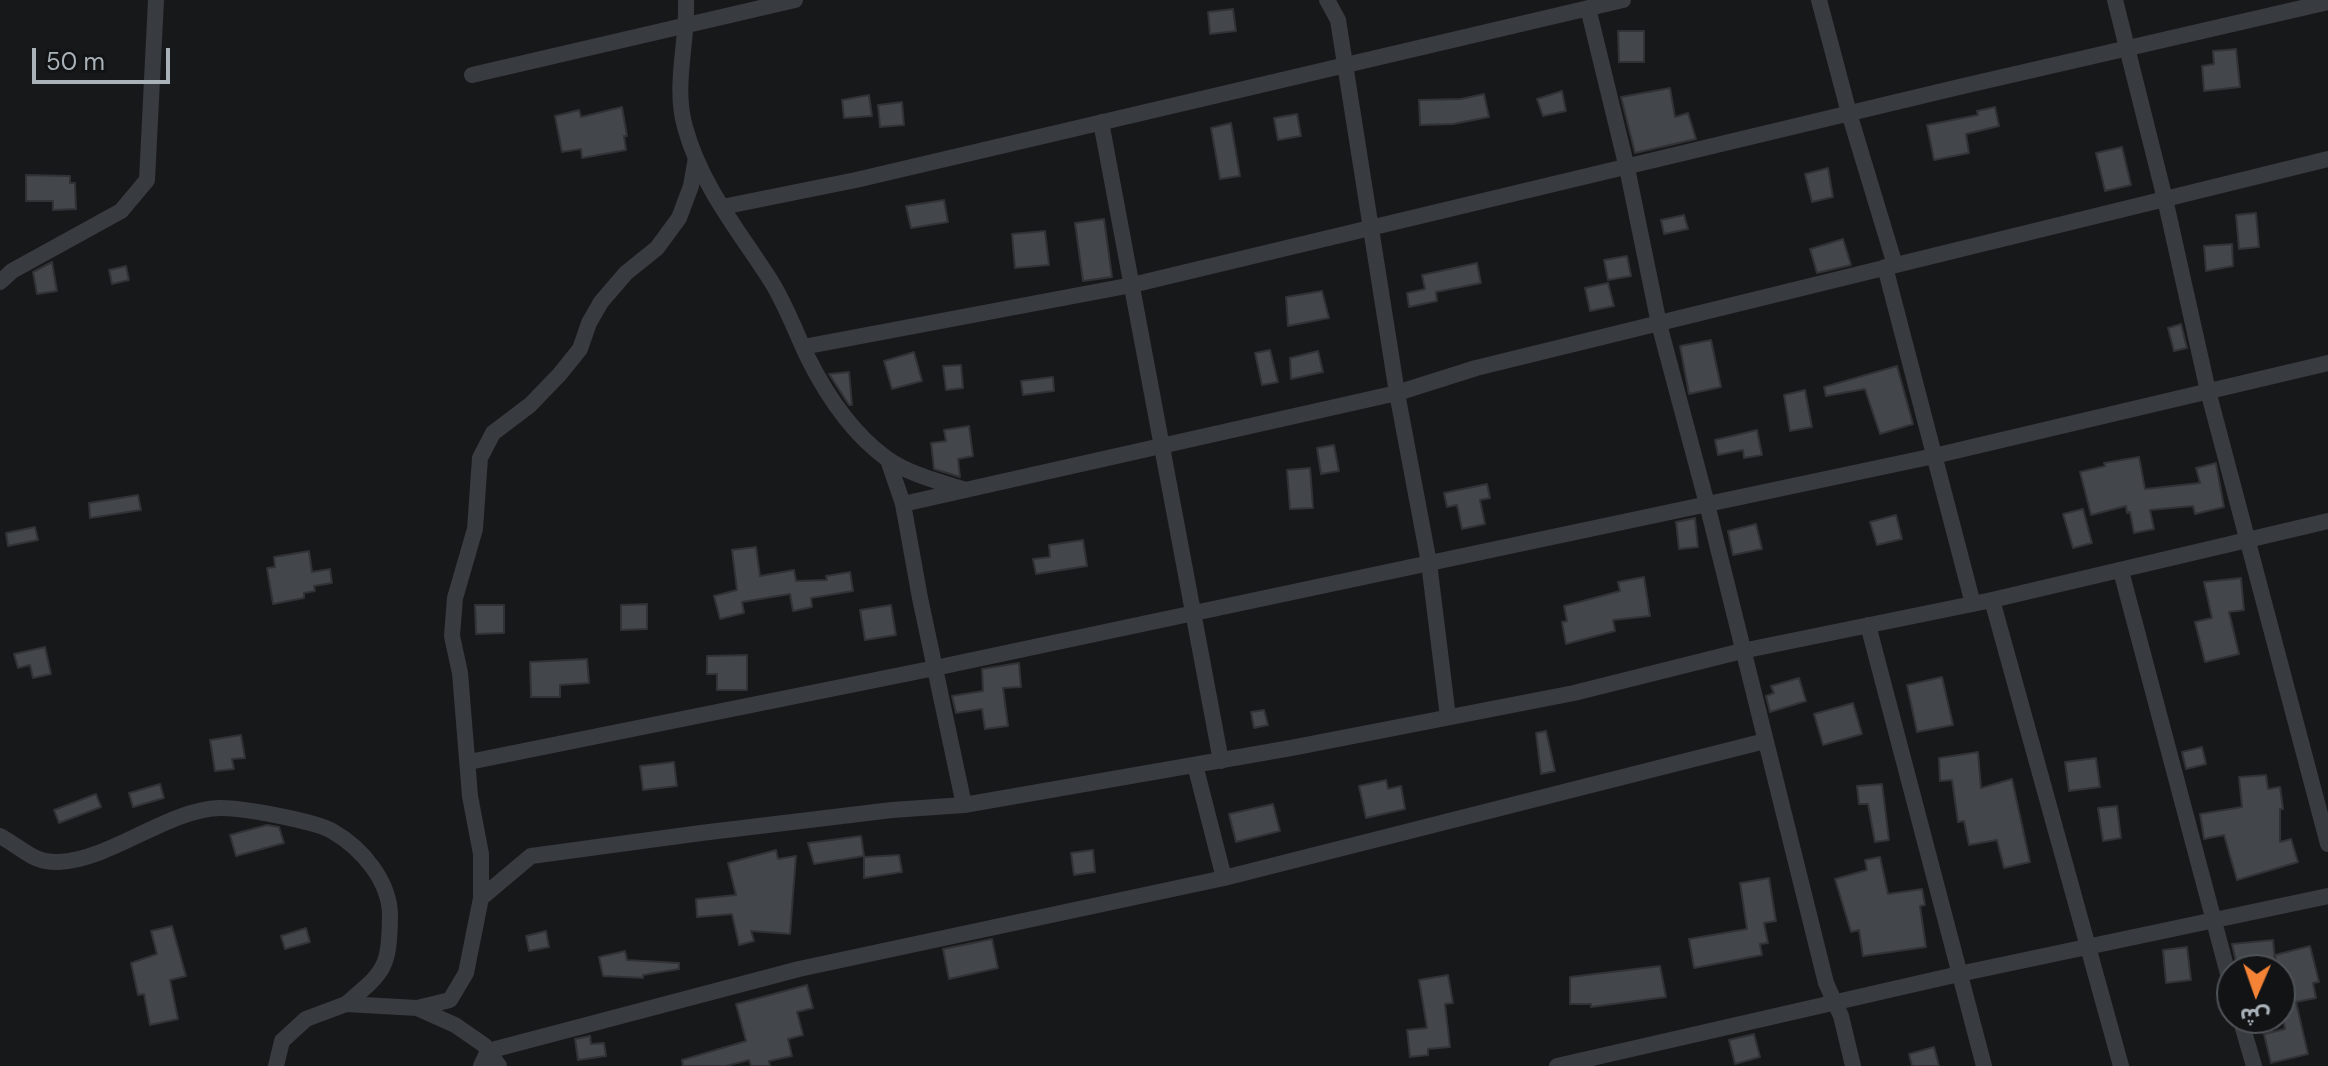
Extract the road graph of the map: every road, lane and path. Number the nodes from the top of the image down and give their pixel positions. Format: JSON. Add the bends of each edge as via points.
{"nodes":[{"id":1,"x":156,"y":0,"type":"edge"},
{"id":2,"x":686,"y":0,"type":"edge"},
{"id":3,"x":795,"y":0,"type":"edge"},
{"id":4,"x":1327,"y":0,"type":"edge"},
{"id":5,"x":1623,"y":0,"type":"edge"},
{"id":6,"x":1819,"y":0,"type":"edge"},
{"id":7,"x":2115,"y":0,"type":"edge"},
{"id":8,"x":2328,"y":2,"type":"edge"},
{"id":9,"x":1588,"y":8,"type":"junction"},
{"id":10,"x":687,"y":25,"type":"junction"},
{"id":11,"x":2125,"y":49,"type":"junction"},
{"id":12,"x":1344,"y":65,"type":"junction"},
{"id":13,"x":472,"y":75,"type":"dead end"},
{"id":14,"x":1849,"y":113,"type":"junction"},
{"id":15,"x":1101,"y":122,"type":"junction"},
{"id":16,"x":696,"y":158,"type":"junction"},
{"id":17,"x":2328,"y":159,"type":"edge"},
{"id":18,"x":1627,"y":168,"type":"junction"},
{"id":19,"x":2165,"y":199,"type":"junction"},
{"id":20,"x":722,"y":207,"type":"junction"},
{"id":21,"x":1372,"y":228,"type":"junction"},
{"id":22,"x":1890,"y":266,"type":"junction"},
{"id":23,"x":0,"y":282,"type":"edge"},
{"id":24,"x":1132,"y":285,"type":"junction"},
{"id":25,"x":1659,"y":324,"type":"junction"},
{"id":26,"x":803,"y":347,"type":"junction"},
{"id":27,"x":2328,"y":363,"type":"edge"},
{"id":28,"x":2208,"y":391,"type":"junction"},
{"id":29,"x":1397,"y":393,"type":"junction"},
{"id":30,"x":1162,"y":446,"type":"junction"},
{"id":31,"x":1934,"y":456,"type":"junction"},
{"id":32,"x":888,"y":460,"type":"junction"},
{"id":33,"x":967,"y":490,"type":"junction"},
{"id":34,"x":903,"y":504,"type":"junction"},
{"id":35,"x":1707,"y":504,"type":"junction"},
{"id":36,"x":2328,"y":521,"type":"edge"},
{"id":37,"x":2249,"y":541,"type":"junction"},
{"id":38,"x":1429,"y":563,"type":"junction"},
{"id":39,"x":2121,"y":571,"type":"junction"},
{"id":40,"x":1992,"y":600,"type":"junction"},
{"id":41,"x":1973,"y":604,"type":"junction"},
{"id":42,"x":1192,"y":613,"type":"junction"},
{"id":43,"x":1868,"y":625,"type":"junction"},
{"id":44,"x":1742,"y":651,"type":"junction"},
{"id":45,"x":935,"y":668,"type":"junction"},
{"id":46,"x":1448,"y":717,"type":"junction"},
{"id":47,"x":1765,"y":741,"type":"junction"},
{"id":48,"x":1221,"y":761,"type":"junction"},
{"id":49,"x":469,"y":762,"type":"junction"},
{"id":50,"x":1195,"y":765,"type":"junction"},
{"id":51,"x":964,"y":805,"type":"junction"},
{"id":52,"x":0,"y":836,"type":"edge"},
{"id":53,"x":2328,"y":844,"type":"edge"},
{"id":54,"x":1224,"y":878,"type":"junction"},
{"id":55,"x":2328,"y":896,"type":"edge"},
{"id":56,"x":481,"y":898,"type":"junction"},
{"id":57,"x":2212,"y":921,"type":"junction"},
{"id":58,"x":2088,"y":946,"type":"junction"},
{"id":59,"x":2222,"y":954,"type":"edge"},
{"id":60,"x":1959,"y":974,"type":"junction"},
{"id":61,"x":1836,"y":1001,"type":"junction"},
{"id":62,"x":346,"y":1004,"type":"junction"},
{"id":63,"x":417,"y":1008,"type":"junction"},
{"id":64,"x":2245,"y":1034,"type":"edge"},
{"id":65,"x":1621,"y":1058,"type":"edge"},
{"id":66,"x":485,"y":1059,"type":"edge"},
{"id":67,"x":276,"y":1066,"type":"edge"},
{"id":68,"x":499,"y":1066,"type":"edge"},
{"id":69,"x":1557,"y":1066,"type":"edge"},
{"id":70,"x":1853,"y":1066,"type":"edge"},
{"id":71,"x":1984,"y":1066,"type":"edge"},
{"id":72,"x":2121,"y":1066,"type":"edge"},
{"id":73,"x":2254,"y":1066,"type":"edge"}],
"edges":[{"from":1,"to":23,"type":"street","via":[[147,180],[121,211]]},
{"from":2,"to":10,"type":"street"},
{"from":3,"to":10,"type":"street"},
{"from":4,"to":12,"type":"street","via":[[1338,20]]},
{"from":5,"to":9,"type":"street"},
{"from":6,"to":14,"type":"street"},
{"from":7,"to":11,"type":"street"},
{"from":8,"to":11,"type":"street"},
{"from":9,"to":12,"type":"street"},
{"from":9,"to":18,"type":"street"},
{"from":10,"to":13,"type":"street"},
{"from":10,"to":16,"type":"street","via":[[679,92]]},
{"from":11,"to":14,"type":"street"},
{"from":11,"to":19,"type":"street"},
{"from":12,"to":15,"type":"street"},
{"from":12,"to":21,"type":"street"},
{"from":14,"to":18,"type":"street"},
{"from":14,"to":22,"type":"street"},
{"from":15,"to":20,"type":"street"},
{"from":15,"to":24,"type":"street"},
{"from":16,"to":20,"type":"street"},
{"from":16,"to":49,"type":"street","via":[[679,218],[657,248],[601,302],[580,349],[559,375],[493,433],[480,458],[475,529],[455,598],[452,636]]},
{"from":17,"to":19,"type":"street"},
{"from":18,"to":21,"type":"street"},
{"from":18,"to":25,"type":"street"},
{"from":19,"to":22,"type":"street"},
{"from":19,"to":28,"type":"street"},
{"from":20,"to":26,"type":"street","via":[[773,283]]},
{"from":21,"to":24,"type":"street"},
{"from":21,"to":29,"type":"street"},
{"from":22,"to":25,"type":"street"},
{"from":22,"to":31,"type":"street"},
{"from":24,"to":26,"type":"street"},
{"from":24,"to":30,"type":"street"},
{"from":25,"to":29,"type":"street","via":[[1476,368]]},
{"from":25,"to":35,"type":"street"},
{"from":26,"to":32,"type":"street","via":[[850,425]]},
{"from":27,"to":28,"type":"street"},
{"from":28,"to":31,"type":"street"},
{"from":28,"to":37,"type":"street"},
{"from":29,"to":30,"type":"street"},
{"from":29,"to":38,"type":"street"},
{"from":30,"to":33,"type":"street"},
{"from":30,"to":42,"type":"street"},
{"from":31,"to":35,"type":"street"},
{"from":31,"to":41,"type":"street"},
{"from":32,"to":33,"type":"street"},
{"from":32,"to":34,"type":"street"},
{"from":33,"to":34,"type":"street"},
{"from":34,"to":45,"type":"street"},
{"from":35,"to":38,"type":"street"},
{"from":35,"to":44,"type":"street"},
{"from":36,"to":37,"type":"street"},
{"from":37,"to":39,"type":"street"},
{"from":37,"to":53,"type":"street"},
{"from":38,"to":42,"type":"street"},
{"from":38,"to":46,"type":"street"},
{"from":39,"to":40,"type":"street"},
{"from":39,"to":57,"type":"street"},
{"from":40,"to":41,"type":"street"},
{"from":40,"to":58,"type":"street"},
{"from":41,"to":43,"type":"street"},
{"from":42,"to":45,"type":"street"},
{"from":42,"to":48,"type":"street"},
{"from":43,"to":44,"type":"street"},
{"from":43,"to":60,"type":"street"},
{"from":44,"to":46,"type":"street","via":[[1574,693]]},
{"from":44,"to":47,"type":"street"},
{"from":45,"to":49,"type":"street"},
{"from":45,"to":51,"type":"street"},
{"from":46,"to":48,"type":"street"},
{"from":47,"to":54,"type":"street"},
{"from":47,"to":61,"type":"street","via":[[1826,983]]},
{"from":48,"to":50,"type":"street"},
{"from":49,"to":56,"type":"street"},
{"from":50,"to":51,"type":"street"},
{"from":50,"to":54,"type":"street"},
{"from":51,"to":56,"type":"street","via":[[531,856]]},
{"from":52,"to":62,"type":"street","via":[[36,861],[61,862],[219,808],[331,830],[365,858],[383,882],[390,907],[390,949],[379,976]]},
{"from":54,"to":66,"type":"street","via":[[799,969]]},
{"from":55,"to":57,"type":"street"},
{"from":56,"to":63,"type":"street","via":[[466,973],[450,1000]]},
{"from":57,"to":58,"type":"street"},
{"from":57,"to":59,"type":"street"},
{"from":58,"to":60,"type":"street"},
{"from":58,"to":72,"type":"street"},
{"from":60,"to":61,"type":"street"},
{"from":60,"to":71,"type":"street"},
{"from":61,"to":65,"type":"street"},
{"from":61,"to":70,"type":"street"},
{"from":62,"to":63,"type":"street"},
{"from":62,"to":67,"type":"street","via":[[306,1019],[282,1041]]},
{"from":63,"to":66,"type":"street","via":[[455,1025]]},
{"from":64,"to":73,"type":"street"},
{"from":65,"to":69,"type":"street"},
{"from":66,"to":68,"type":"street"}]}
